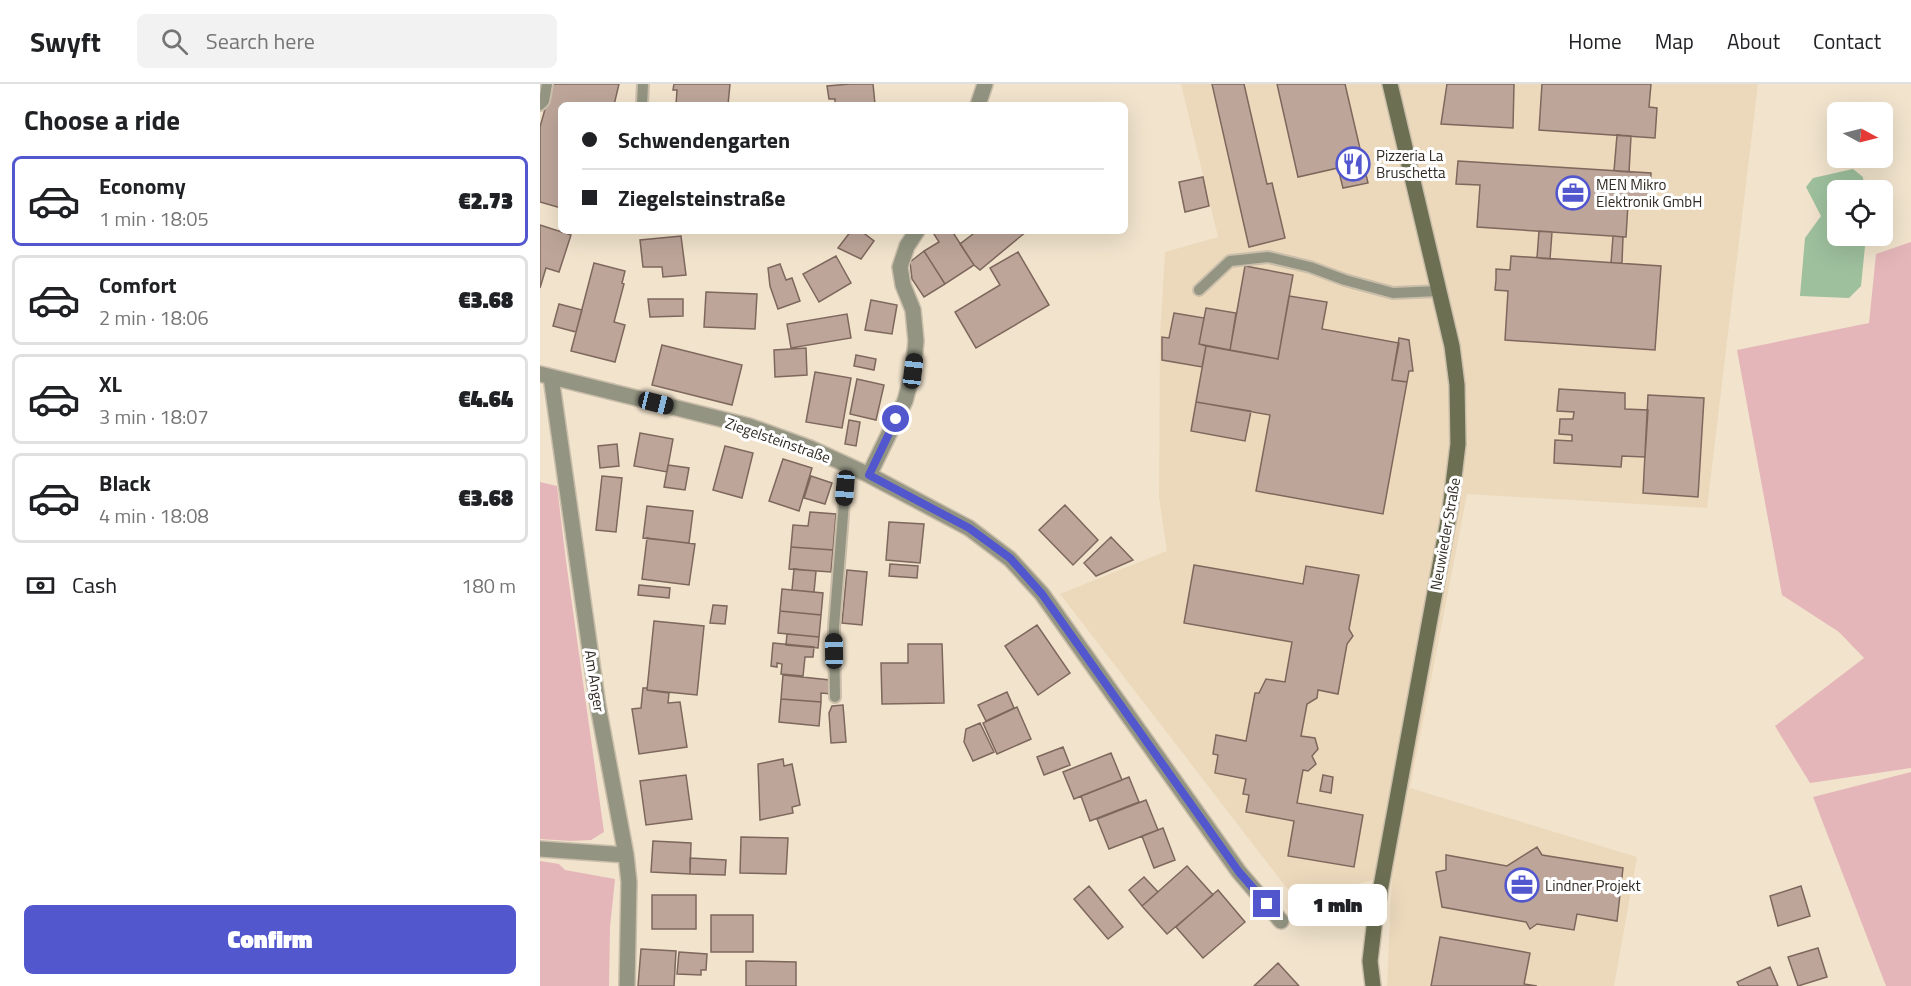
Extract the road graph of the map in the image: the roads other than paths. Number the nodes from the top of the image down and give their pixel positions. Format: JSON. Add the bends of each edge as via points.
{"nodes":[{"id":1,"x":547,"y":84,"type":"edge"},
{"id":2,"x":643,"y":84,"type":"edge"},
{"id":3,"x":985,"y":84,"type":"edge"},
{"id":4,"x":1389,"y":84,"type":"edge"},
{"id":5,"x":642,"y":102,"type":"edge"},
{"id":6,"x":979,"y":102,"type":"edge"},
{"id":7,"x":540,"y":105,"type":"edge"},
{"id":8,"x":915,"y":234,"type":"edge"},
{"id":9,"x":1199,"y":290,"type":"dead end"},
{"id":10,"x":1439,"y":291,"type":"junction"},
{"id":11,"x":545,"y":375,"type":"edge"},
{"id":12,"x":847,"y":465,"type":"junction"},
{"id":13,"x":869,"y":475,"type":"junction"},
{"id":14,"x":835,"y":697,"type":"dead end"},
{"id":15,"x":540,"y":849,"type":"edge"},
{"id":16,"x":626,"y":855,"type":"junction"},
{"id":17,"x":1281,"y":921,"type":"dead end"},
{"id":18,"x":627,"y":986,"type":"edge"},
{"id":19,"x":1373,"y":986,"type":"edge"}],
"edges":[{"from":1,"to":7,"type":"lane"},
{"from":2,"to":5,"type":"lane"},
{"from":3,"to":6,"type":"street"},
{"from":4,"to":10,"type":"street","name":"Neuwieder Straße"},
{"from":8,"to":13,"type":"street","via":[[900,267],[913,310],[913,371],[905,401]]},
{"from":9,"to":10,"type":"lane","via":[[1230,261],[1268,257],[1393,292]]},
{"from":10,"to":19,"type":"street","name":"Neuwieder Straße","via":[[1457,385],[1457,453],[1450,510],[1373,927]]},
{"from":11,"to":12,"type":"street","name":"Ziegelsteinstraße","via":[[749,426]]},
{"from":11,"to":16,"type":"street","name":"Am Anger"},
{"from":12,"to":13,"type":"street","name":"Ziegelsteinstraße"},
{"from":12,"to":14,"type":"lane","via":[[834,627]]},
{"from":13,"to":17,"type":"street","name":"Ziegelsteinstraße","via":[[969,528],[1010,558],[1036,587],[1239,872]]},
{"from":15,"to":16,"type":"street"},
{"from":16,"to":18,"type":"street","name":"Am Anger"}]}
